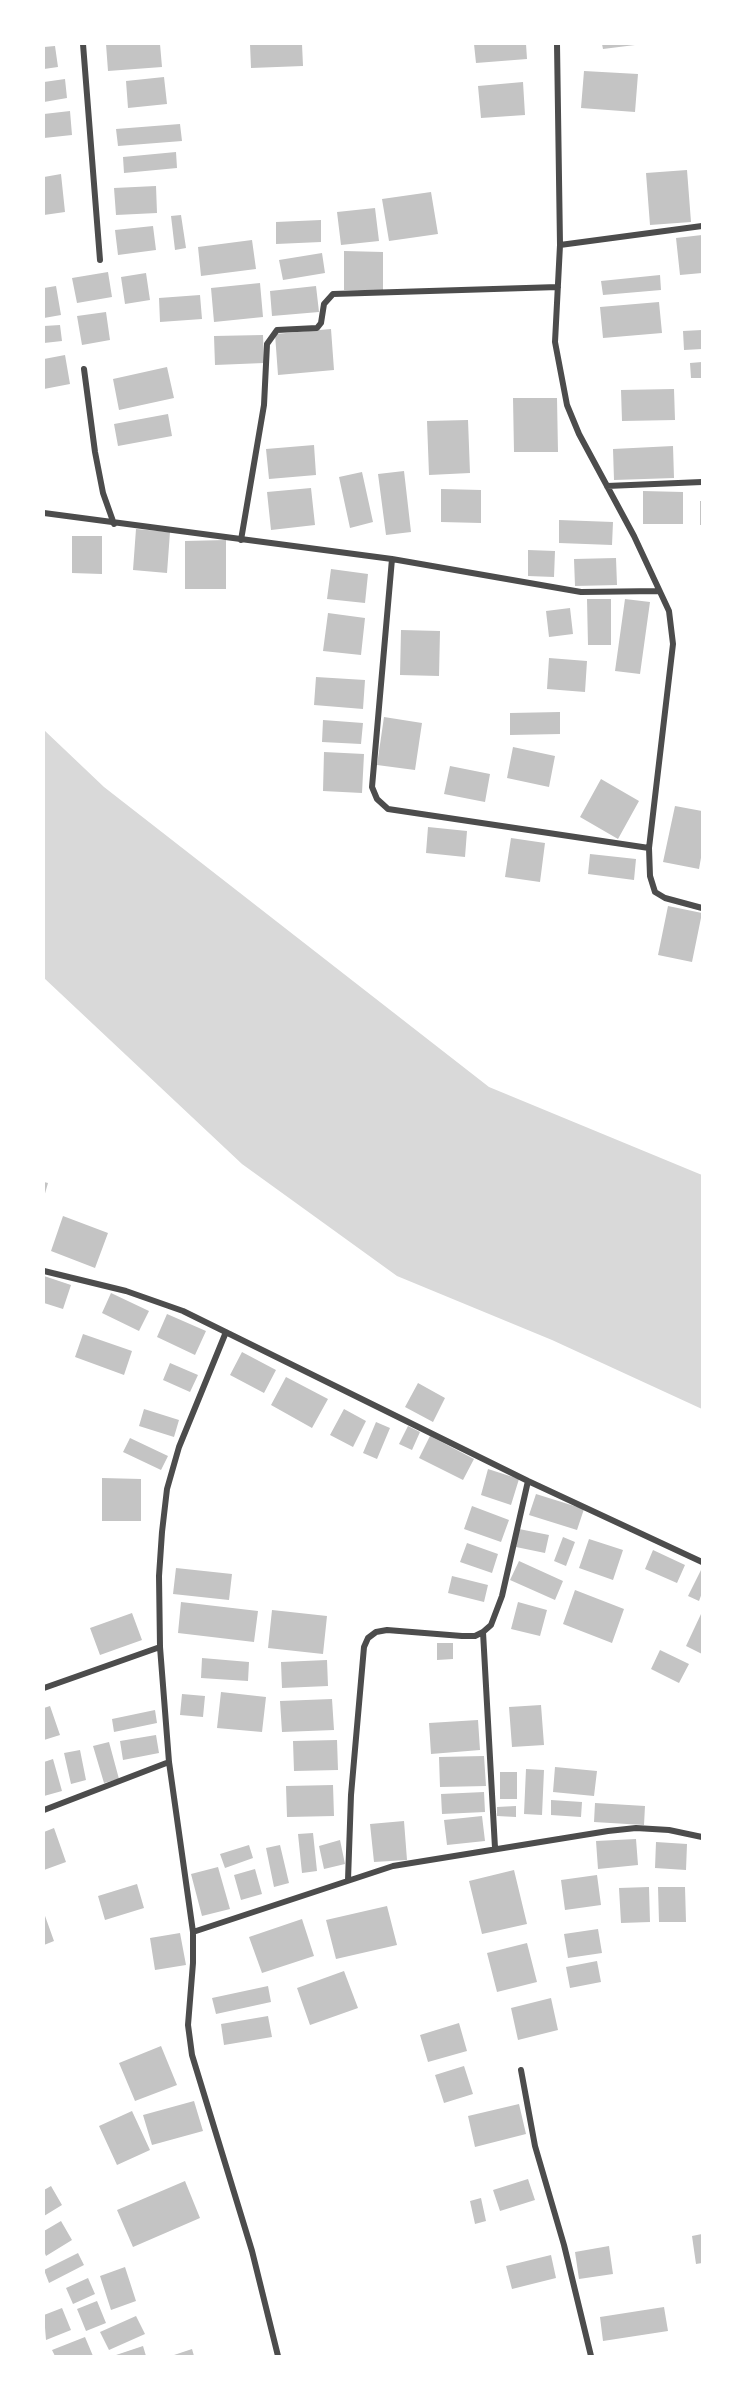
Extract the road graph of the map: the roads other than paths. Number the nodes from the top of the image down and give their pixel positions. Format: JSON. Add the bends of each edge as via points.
{"nodes":[{"id":1,"x":83,"y":44,"type":"edge"},
{"id":2,"x":557,"y":44,"type":"edge"},
{"id":3,"x":702,"y":226,"type":"edge"},
{"id":4,"x":560,"y":245,"type":"junction"},
{"id":5,"x":100,"y":260,"type":"dead end"},
{"id":6,"x":558,"y":287,"type":"junction"},
{"id":7,"x":84,"y":369,"type":"dead end"},
{"id":8,"x":702,"y":482,"type":"edge"},
{"id":9,"x":607,"y":486,"type":"junction"},
{"id":10,"x":44,"y":513,"type":"edge"},
{"id":11,"x":114,"y":524,"type":"junction"},
{"id":12,"x":241,"y":540,"type":"junction"},
{"id":13,"x":392,"y":559,"type":"junction"},
{"id":14,"x":659,"y":591,"type":"junction"},
{"id":15,"x":649,"y":848,"type":"junction"},
{"id":16,"x":702,"y":908,"type":"edge"},
{"id":17,"x":44,"y":1271,"type":"edge"},
{"id":18,"x":226,"y":1332,"type":"junction"},
{"id":19,"x":528,"y":1481,"type":"junction"},
{"id":20,"x":702,"y":1562,"type":"edge"},
{"id":21,"x":483,"y":1632,"type":"junction"},
{"id":22,"x":160,"y":1647,"type":"junction"},
{"id":23,"x":44,"y":1688,"type":"edge"},
{"id":24,"x":169,"y":1762,"type":"junction"},
{"id":25,"x":44,"y":1810,"type":"edge"},
{"id":26,"x":702,"y":1837,"type":"edge"},
{"id":27,"x":495,"y":1848,"type":"junction"},
{"id":28,"x":348,"y":1880,"type":"junction"},
{"id":29,"x":192,"y":1932,"type":"junction"},
{"id":30,"x":521,"y":2070,"type":"dead end"},
{"id":31,"x":278,"y":2356,"type":"edge"},
{"id":32,"x":591,"y":2356,"type":"edge"}],
"edges":[{"from":1,"to":5,"type":"street"},
{"from":2,"to":4,"type":"street"},
{"from":3,"to":4,"type":"street"},
{"from":4,"to":6,"type":"street"},
{"from":6,"to":9,"type":"street","via":[[555,342],[567,405]]},
{"from":6,"to":12,"type":"street","via":[[333,294],[324,304],[317,328],[277,330],[267,344],[264,405]]},
{"from":7,"to":11,"type":"street","via":[[95,452]]},
{"from":8,"to":9,"type":"street"},
{"from":9,"to":14,"type":"street"},
{"from":10,"to":11,"type":"street"},
{"from":11,"to":12,"type":"street"},
{"from":12,"to":13,"type":"street"},
{"from":13,"to":14,"type":"street","via":[[581,592]]},
{"from":13,"to":15,"type":"street","via":[[372,787],[377,799],[388,809]]},
{"from":14,"to":15,"type":"street","via":[[669,611],[673,644]]},
{"from":15,"to":16,"type":"street","via":[[655,892]]},
{"from":17,"to":18,"type":"street","via":[[126,1291],[183,1311]]},
{"from":18,"to":19,"type":"street"},
{"from":18,"to":22,"type":"street","via":[[179,1447],[167,1489],[159,1576]]},
{"from":19,"to":20,"type":"street"},
{"from":19,"to":21,"type":"street","via":[[502,1596],[491,1625]]},
{"from":21,"to":27,"type":"street"},
{"from":21,"to":28,"type":"street","via":[[462,1636],[387,1630],[376,1632],[364,1647]]},
{"from":22,"to":23,"type":"street"},
{"from":22,"to":24,"type":"street"},
{"from":24,"to":25,"type":"street"},
{"from":24,"to":29,"type":"street"},
{"from":26,"to":27,"type":"street","via":[[636,1828]]},
{"from":27,"to":28,"type":"street","via":[[393,1866]]},
{"from":28,"to":29,"type":"street"},
{"from":29,"to":31,"type":"street","via":[[188,2025],[192,2055],[252,2251]]},
{"from":30,"to":32,"type":"street","via":[[536,2146]]}]}
